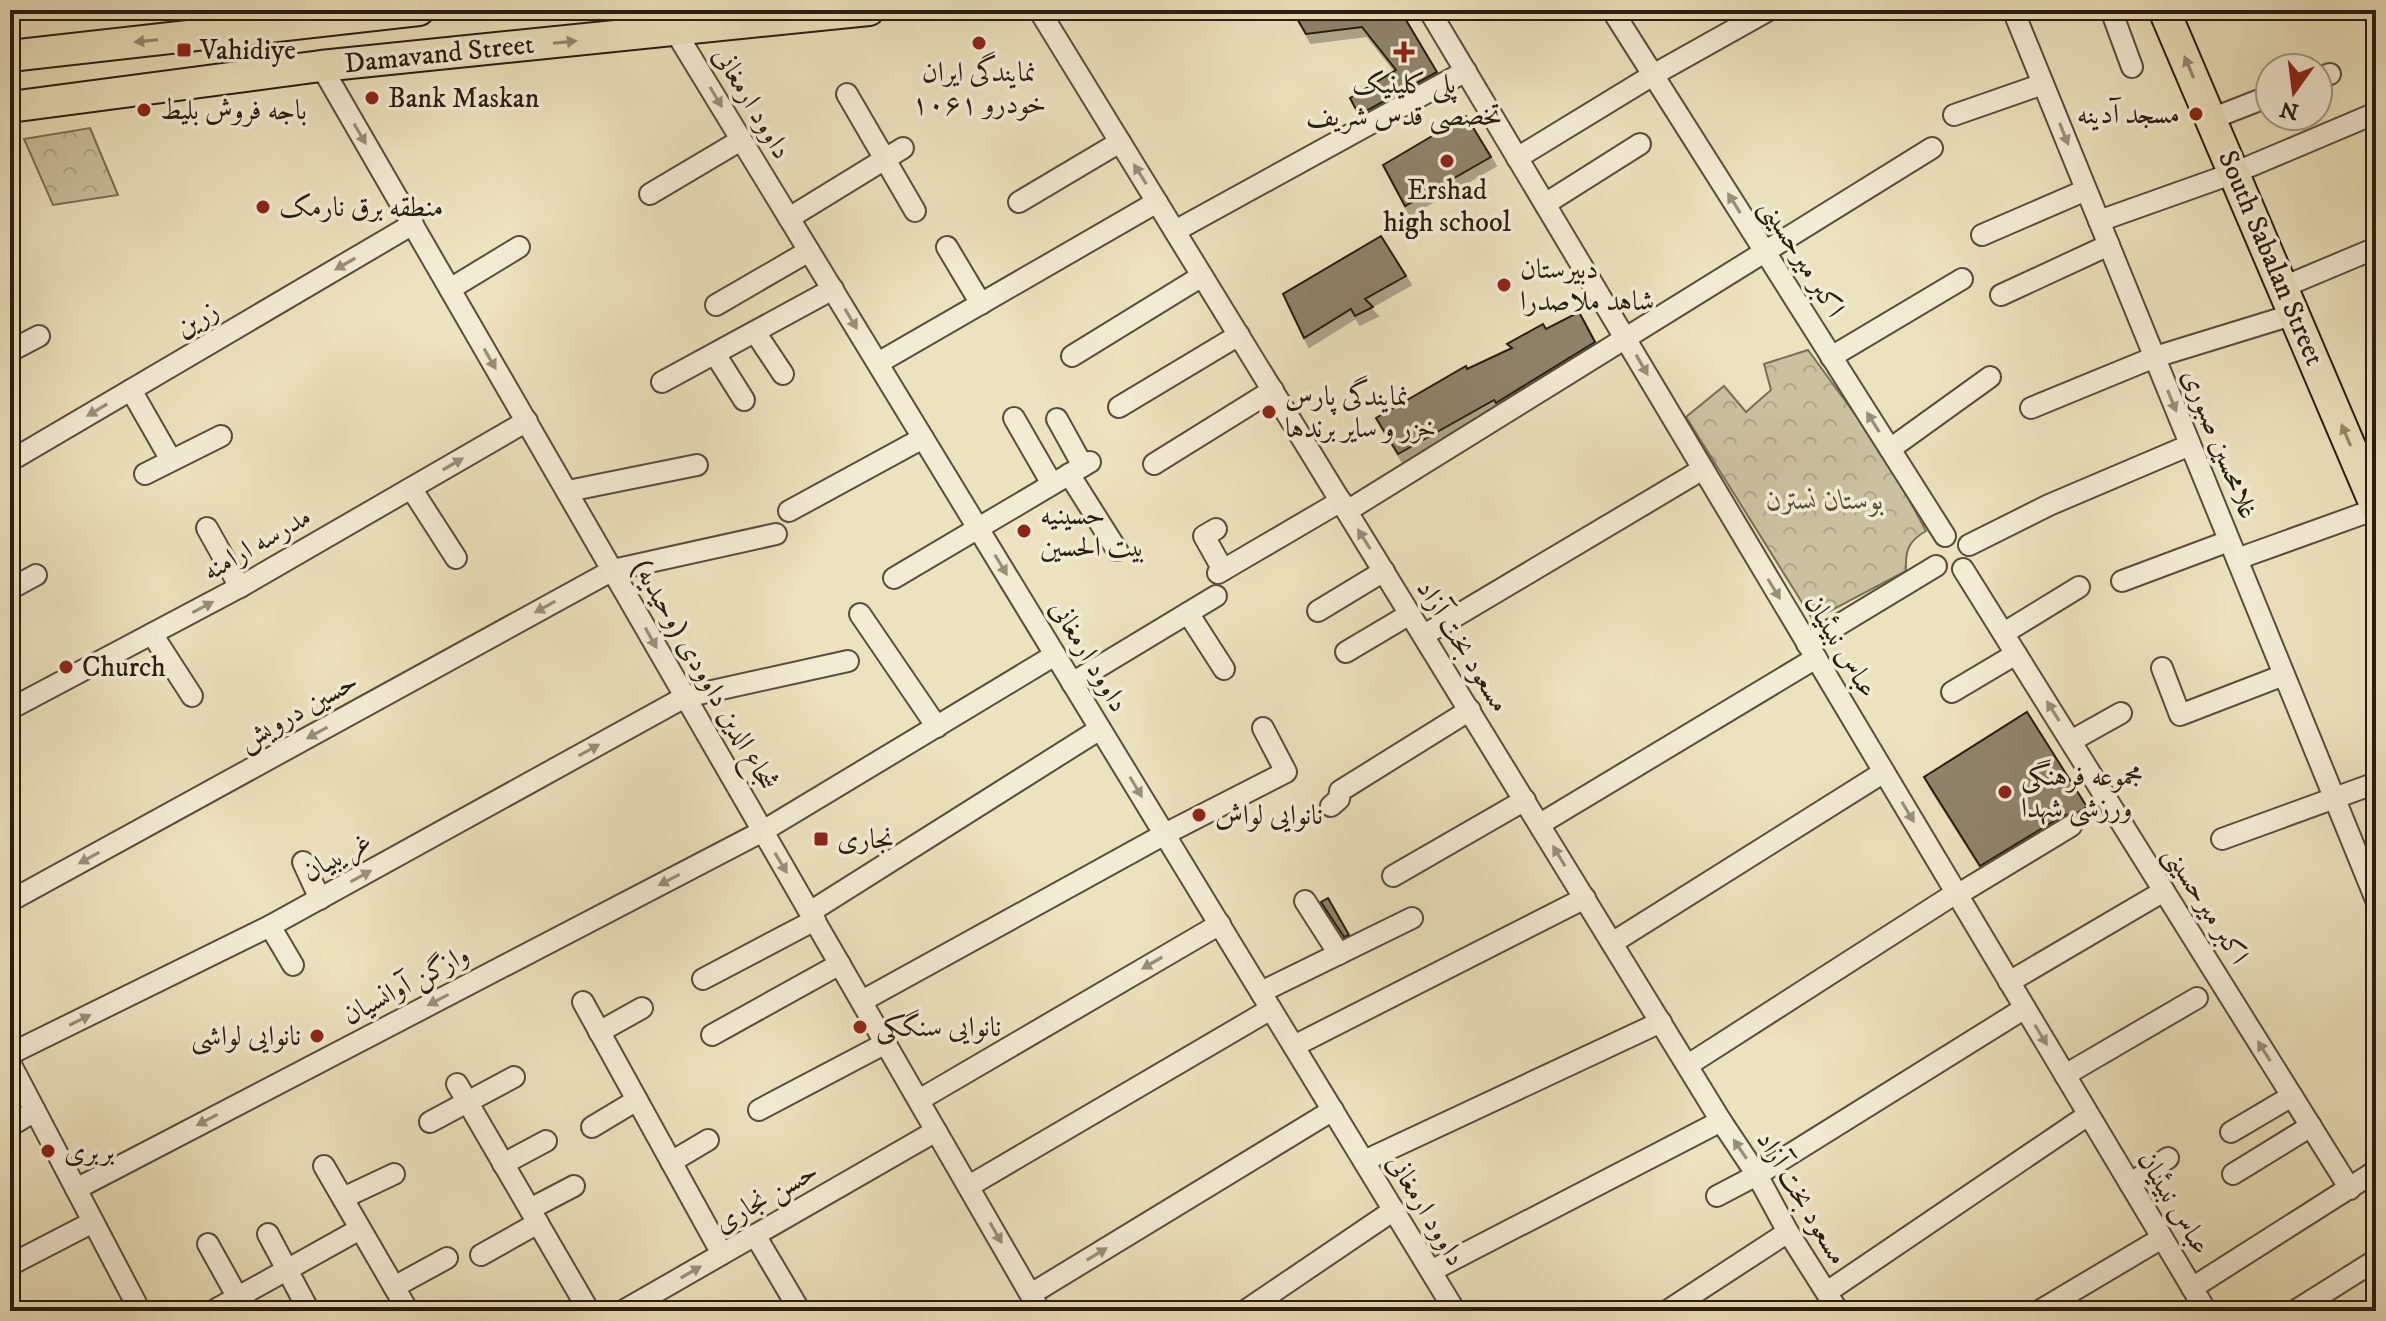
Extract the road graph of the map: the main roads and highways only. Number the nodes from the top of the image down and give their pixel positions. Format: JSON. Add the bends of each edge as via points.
{"nodes":[{"id":1,"x":419,"y":10,"type":"edge"},
{"id":2,"x":869,"y":10,"type":"edge"},
{"id":3,"x":2164,"y":10,"type":"edge"},
{"id":4,"x":10,"y":56,"type":"edge"},
{"id":5,"x":10,"y":107,"type":"edge"},
{"id":6,"x":2374,"y":501,"type":"edge"}],
"edges":[{"from":1,"to":4,"type":"main road","name":"Damavand Street","one_way":true},
{"from":5,"to":2,"type":"main road","name":"Damavand Street","one_way":true,"via":[[321,66]]},
{"from":6,"to":3,"type":"main road","name":"South Sabalan Street","one_way":true}]}
